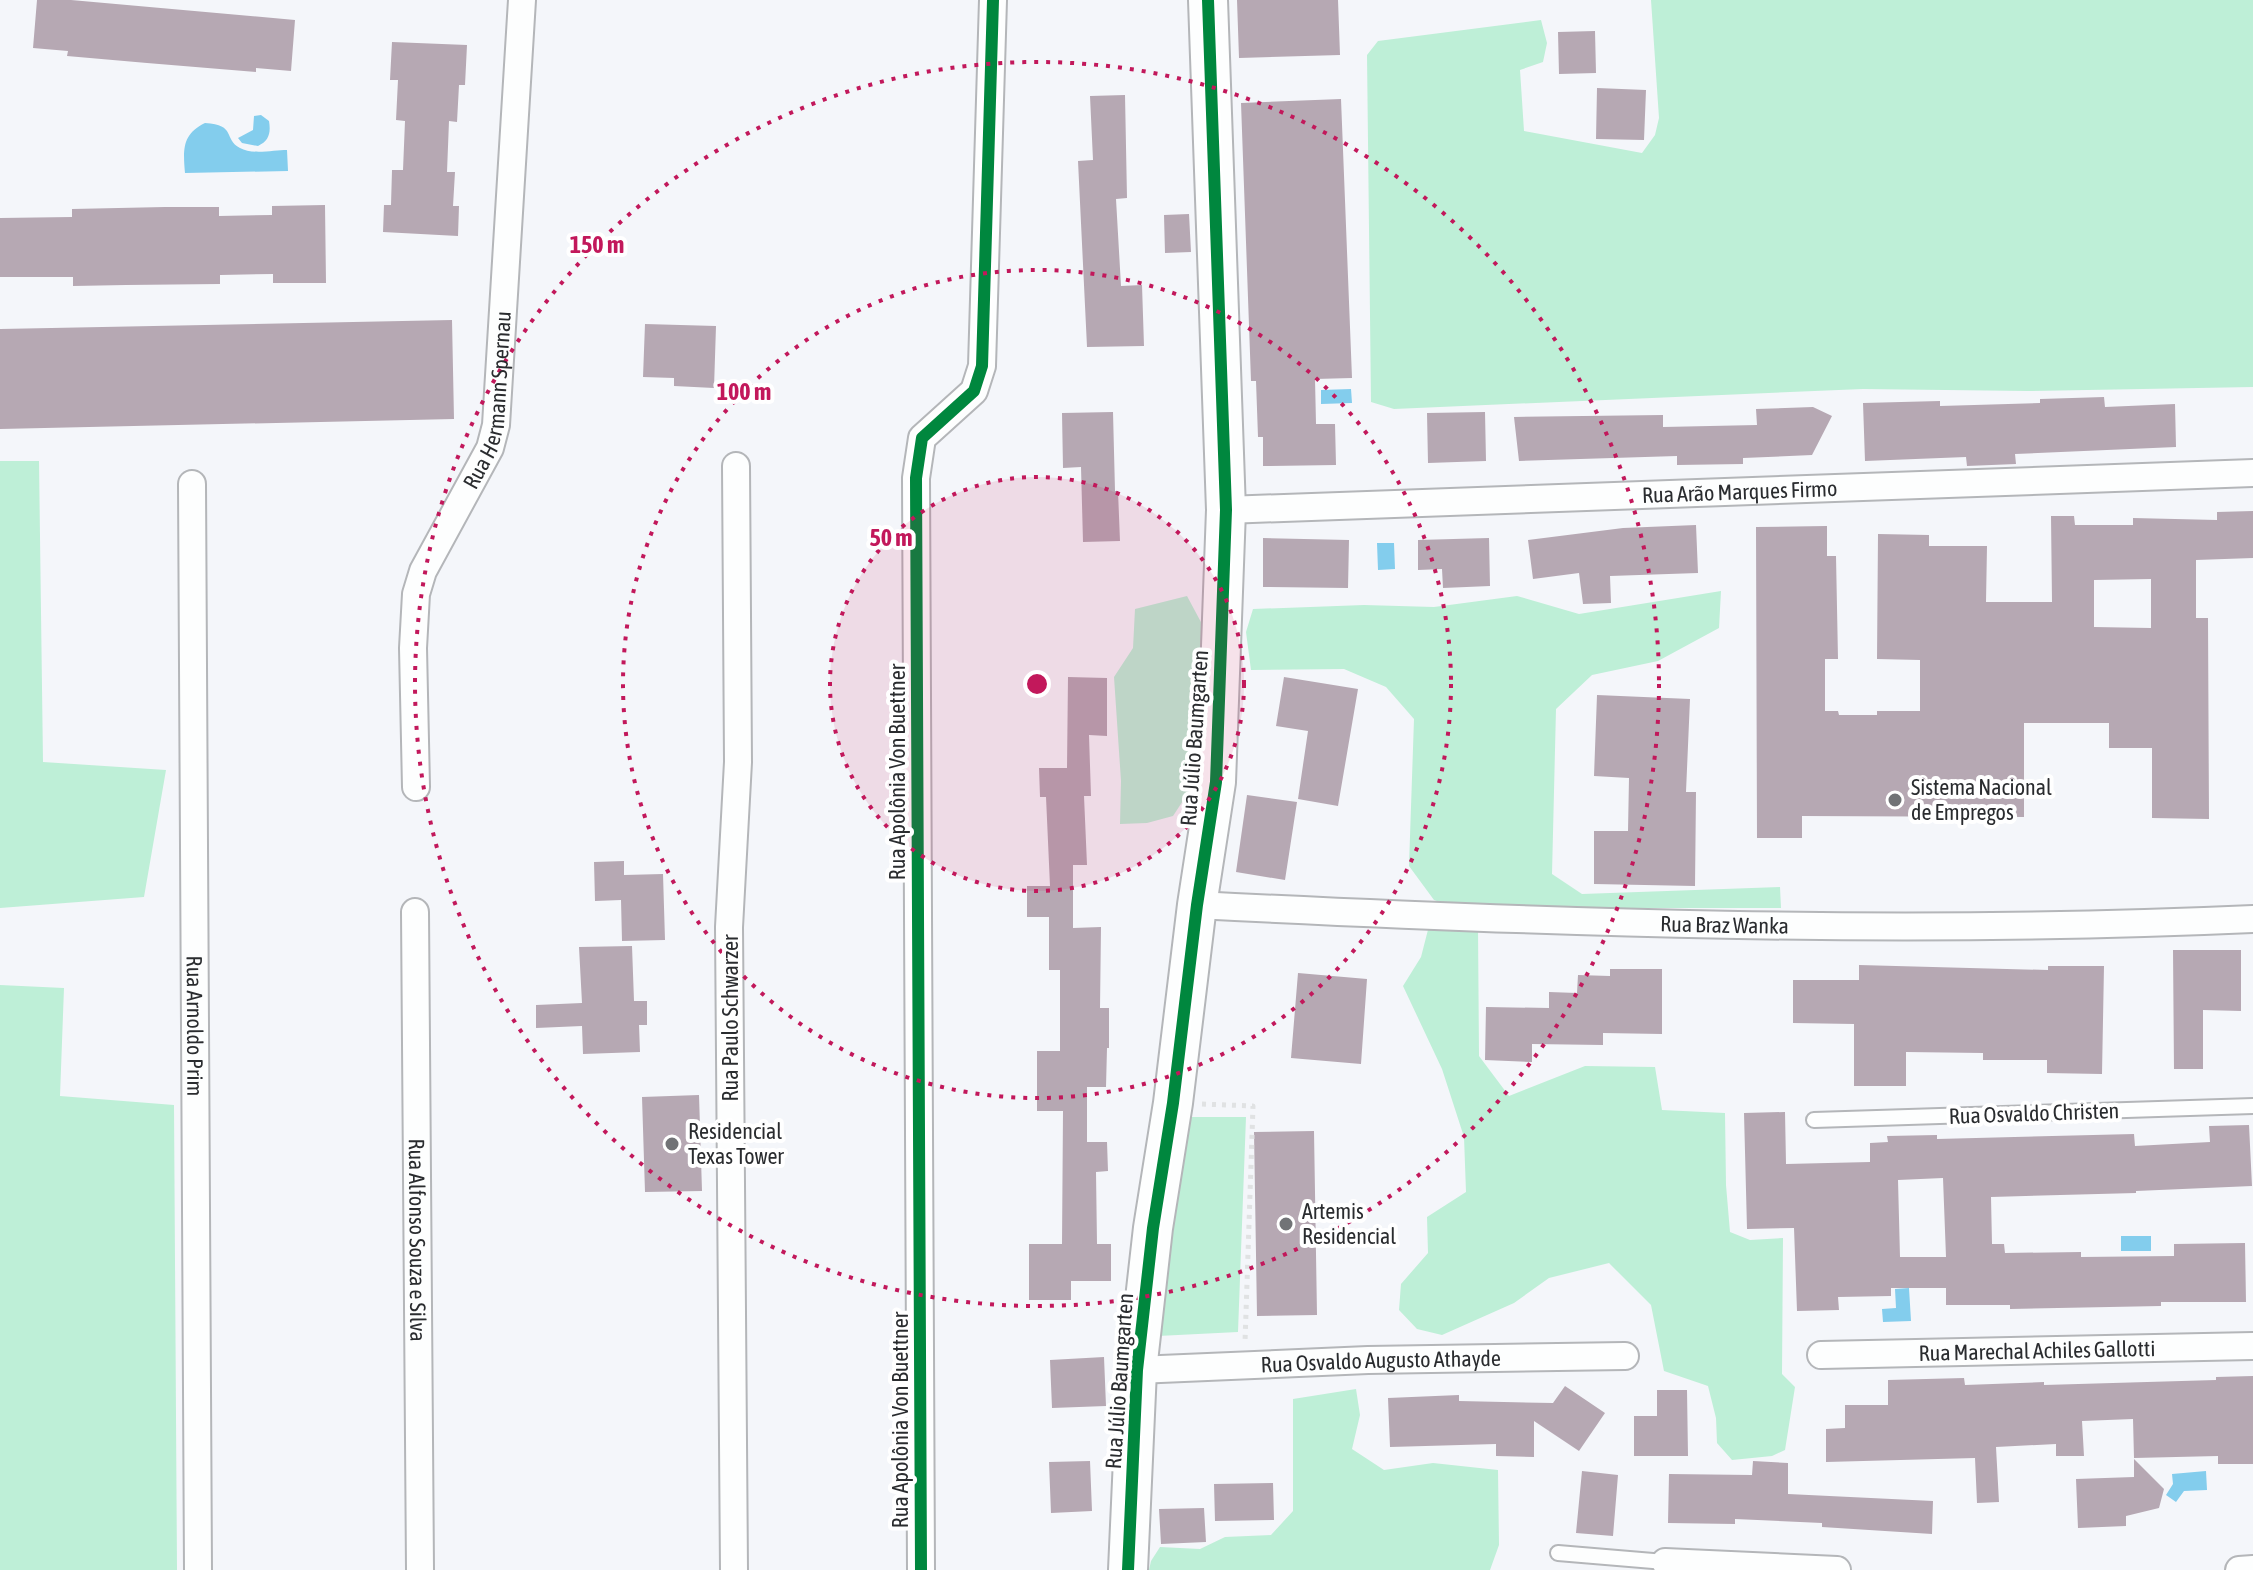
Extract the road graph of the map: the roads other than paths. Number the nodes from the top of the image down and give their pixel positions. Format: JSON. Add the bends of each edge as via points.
{"nodes":[{"id":1,"x":522,"y":0,"type":"edge"},
{"id":2,"x":993,"y":0,"type":"edge"},
{"id":3,"x":1208,"y":0,"type":"edge"},
{"id":4,"x":736,"y":466,"type":"dead end"},
{"id":5,"x":2253,"y":473,"type":"edge"},
{"id":6,"x":192,"y":484,"type":"dead end"},
{"id":7,"x":1226,"y":510,"type":"junction"},
{"id":8,"x":416,"y":787,"type":"dead end"},
{"id":9,"x":1197,"y":905,"type":"junction"},
{"id":10,"x":415,"y":912,"type":"dead end"},
{"id":11,"x":2253,"y":919,"type":"edge"},
{"id":12,"x":2253,"y":1106,"type":"edge"},
{"id":13,"x":1814,"y":1120,"type":"dead end"},
{"id":14,"x":2253,"y":1346,"type":"edge"},
{"id":15,"x":1821,"y":1355,"type":"dead end"},
{"id":16,"x":1625,"y":1356,"type":"dead end"},
{"id":17,"x":1137,"y":1370,"type":"junction"},
{"id":18,"x":1558,"y":1553,"type":"dead end"},
{"id":19,"x":1665,"y":1562,"type":"joint"},
{"id":20,"x":2253,"y":1569,"type":"edge"},
{"id":21,"x":198,"y":1570,"type":"edge"},
{"id":22,"x":420,"y":1570,"type":"edge"},
{"id":23,"x":734,"y":1570,"type":"edge"},
{"id":24,"x":921,"y":1570,"type":"edge"},
{"id":25,"x":1128,"y":1570,"type":"edge"},
{"id":26,"x":1837,"y":1570,"type":"edge"},
{"id":27,"x":2239,"y":1570,"type":"edge"}],
"edges":[{"from":1,"to":8,"type":"street","name":"Rua Hermann Spernau","via":[[496,425],[490,448],[423,571],[416,594]]},
{"from":2,"to":24,"type":"street","name":"Rua Apolônia Von Buettner","via":[[982,366],[974,391],[922,438],[916,478]]},
{"from":3,"to":7,"type":"street","name":"Rua Júlio Baumgarten"},
{"from":4,"to":23,"type":"street","name":"Rua Paulo Schwarzer","via":[[738,762],[729,927]]},
{"from":5,"to":7,"type":"street","name":"Rua Arão Marques Firmo"},
{"from":6,"to":21,"type":"street","name":"Rua Arnoldo Prim"},
{"from":7,"to":9,"type":"street","name":"Rua Júlio Baumgarten","via":[[1216,782]]},
{"from":9,"to":11,"type":"street","name":"Rua Braz Wanka","via":[[1804,927],[2103,926]]},
{"from":9,"to":17,"type":"street","name":"Rua Júlio Baumgarten"},
{"from":10,"to":22,"type":"street","name":"Rua Alfonso Souza e Silva"},
{"from":12,"to":13,"type":"lane","name":"Rua Osvaldo Christen"},
{"from":14,"to":15,"type":"street","name":"Rua Marechal Achiles Gallotti"},
{"from":16,"to":17,"type":"street","name":"Rua Osvaldo Augusto Athayde"},
{"from":17,"to":25,"type":"street","name":"Rua Júlio Baumgarten"},
{"from":18,"to":19,"type":"lane"},
{"from":19,"to":26,"type":"street"},
{"from":20,"to":27,"type":"street"}]}
